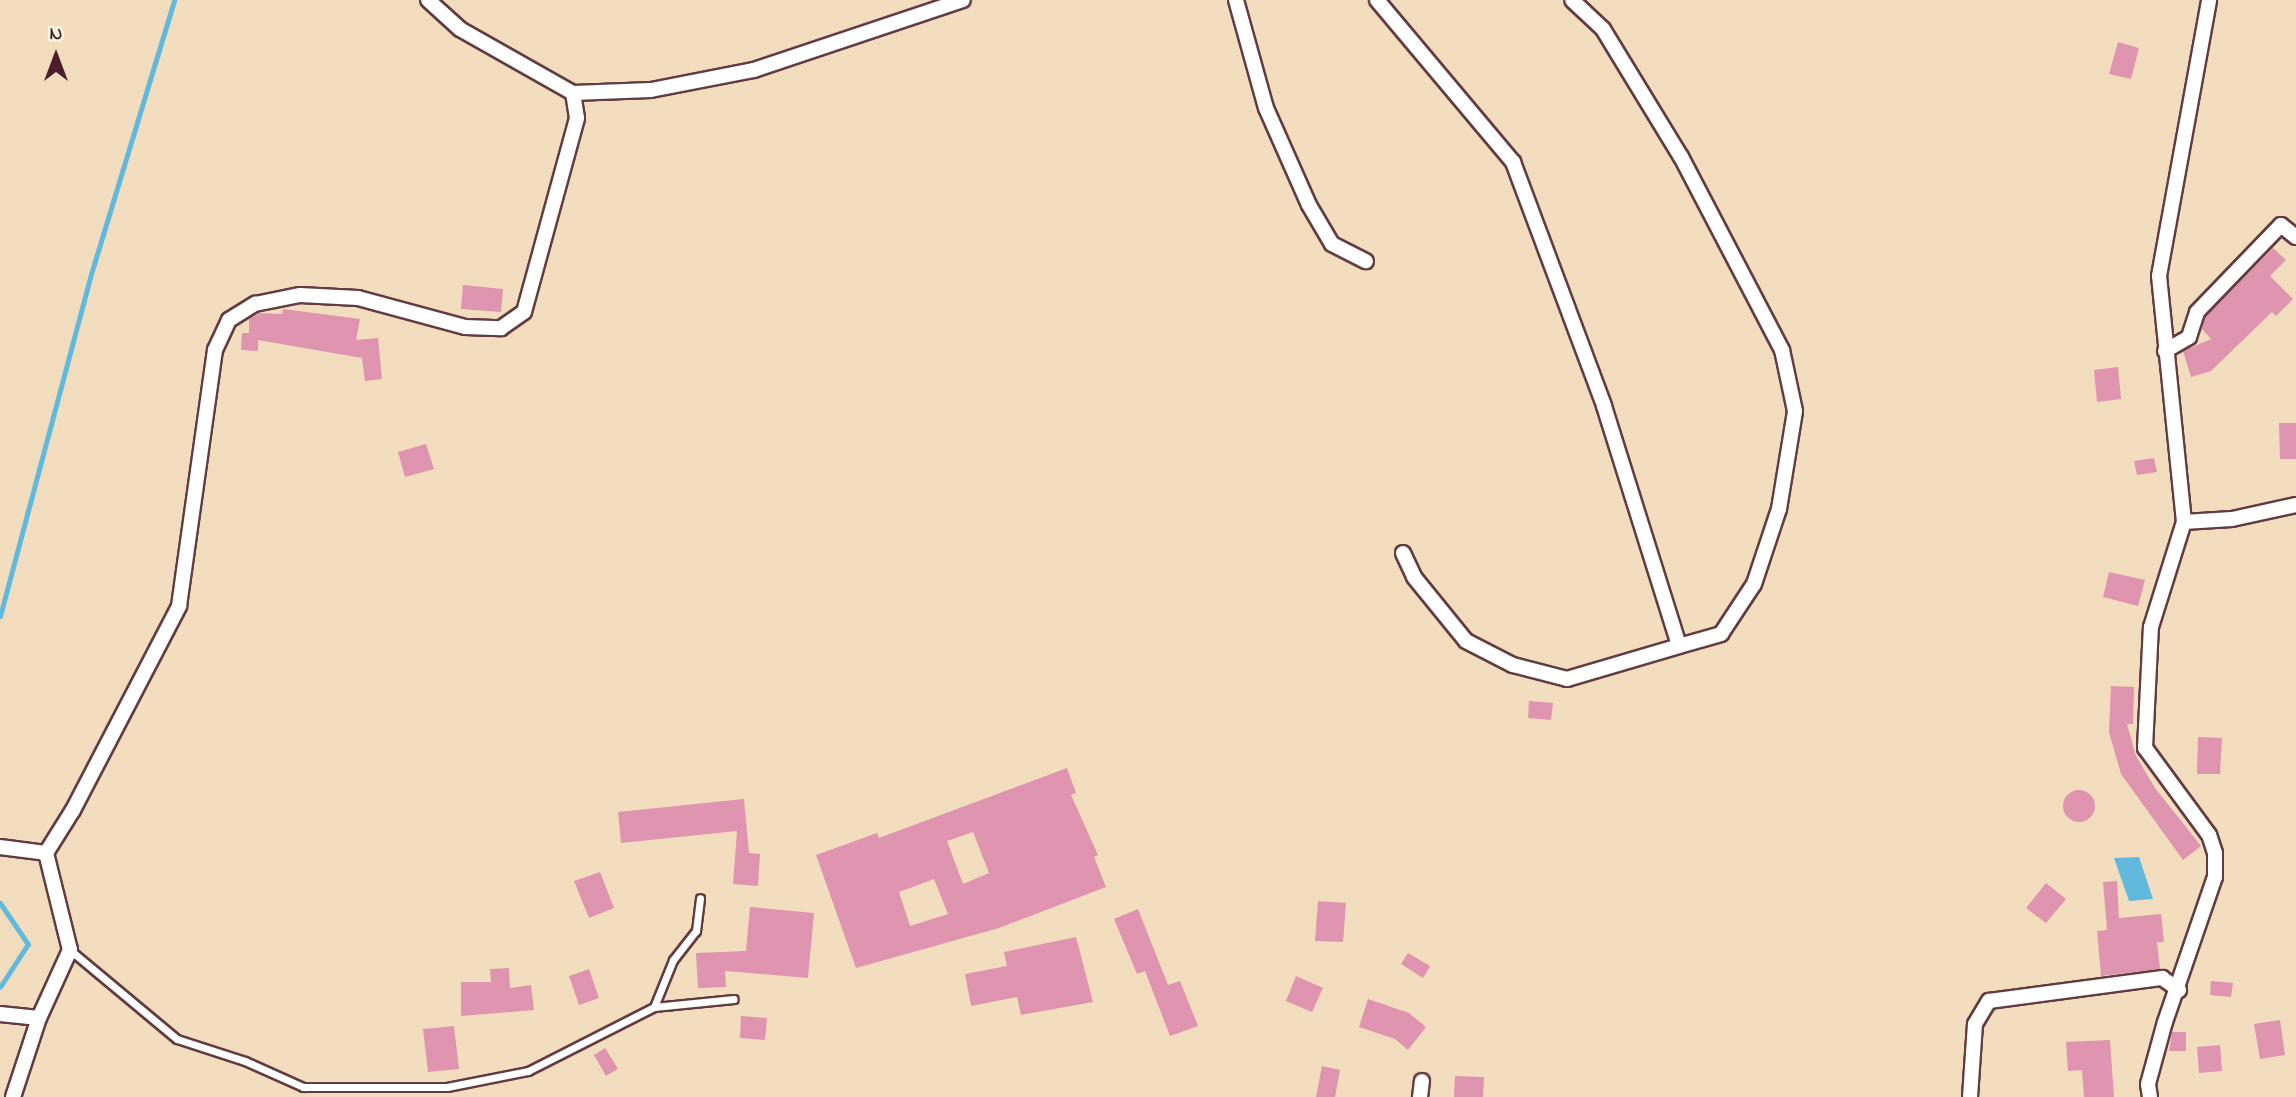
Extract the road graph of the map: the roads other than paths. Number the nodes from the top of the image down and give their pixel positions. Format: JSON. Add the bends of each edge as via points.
{"nodes":[{"id":1,"x":428,"y":0,"type":"edge"},
{"id":2,"x":963,"y":0,"type":"edge"},
{"id":3,"x":1236,"y":0,"type":"edge"},
{"id":4,"x":1377,"y":0,"type":"edge"},
{"id":5,"x":1573,"y":0,"type":"edge"},
{"id":6,"x":2209,"y":0,"type":"edge"},
{"id":7,"x":573,"y":93,"type":"junction"},
{"id":8,"x":2296,"y":237,"type":"edge"},
{"id":9,"x":1366,"y":261,"type":"dead end"},
{"id":10,"x":2165,"y":351,"type":"junction"},
{"id":11,"x":2296,"y":505,"type":"edge"},
{"id":12,"x":2184,"y":522,"type":"junction"},
{"id":13,"x":1402,"y":553,"type":"dead end"},
{"id":14,"x":1679,"y":646,"type":"junction"},
{"id":15,"x":0,"y":847,"type":"edge"},
{"id":16,"x":46,"y":853,"type":"junction"},
{"id":17,"x":700,"y":898,"type":"dead end"},
{"id":18,"x":70,"y":950,"type":"junction"},
{"id":19,"x":2179,"y":990,"type":"junction"},
{"id":20,"x":734,"y":999,"type":"dead end"},
{"id":21,"x":654,"y":1007,"type":"junction"},
{"id":22,"x":0,"y":1014,"type":"edge"},
{"id":23,"x":40,"y":1018,"type":"junction"},
{"id":24,"x":1422,"y":1081,"type":"dead end"},
{"id":25,"x":13,"y":1097,"type":"edge"},
{"id":26,"x":1420,"y":1097,"type":"edge"},
{"id":27,"x":1970,"y":1097,"type":"edge"},
{"id":28,"x":2150,"y":1097,"type":"edge"}],
"edges":[{"from":1,"to":7,"type":"street","via":[[460,29]]},
{"from":2,"to":7,"type":"street","via":[[754,70],[651,90]]},
{"from":3,"to":9,"type":"street","via":[[1266,108],[1309,205],[1332,244]]},
{"from":4,"to":14,"type":"street","via":[[1513,162],[1604,406]]},
{"from":5,"to":14,"type":"street","via":[[1603,29],[1681,158],[1782,350],[1795,411],[1779,509],[1754,584],[1721,634]]},
{"from":6,"to":10,"type":"street","via":[[2159,276]]},
{"from":7,"to":16,"type":"street","via":[[577,118],[524,312],[501,328],[465,327],[358,298],[300,295],[255,304],[229,320],[215,351],[179,606],[74,810]]},
{"from":8,"to":10,"type":"street","via":[[2281,225],[2197,312],[2189,337]]},
{"from":10,"to":12,"type":"street"},
{"from":11,"to":12,"type":"street","via":[[2232,519]]},
{"from":12,"to":19,"type":"street","via":[[2151,627],[2145,748],[2209,835],[2215,853],[2215,877]]},
{"from":13,"to":14,"type":"street","via":[[1415,577],[1466,641],[1513,665],[1567,679]]},
{"from":15,"to":16,"type":"street"},
{"from":16,"to":18,"type":"street"},
{"from":17,"to":21,"type":"lane","via":[[696,931],[673,960]]},
{"from":18,"to":21,"type":"lane","via":[[177,1039],[245,1061],[303,1087],[447,1087],[528,1071]]},
{"from":18,"to":23,"type":"street"},
{"from":19,"to":27,"type":"street","via":[[2162,978],[1989,1001],[1975,1024]]},
{"from":19,"to":28,"type":"street","via":[[2151,1072]]},
{"from":20,"to":21,"type":"lane"},
{"from":22,"to":23,"type":"street"},
{"from":23,"to":25,"type":"street"},
{"from":24,"to":26,"type":"street"}]}
